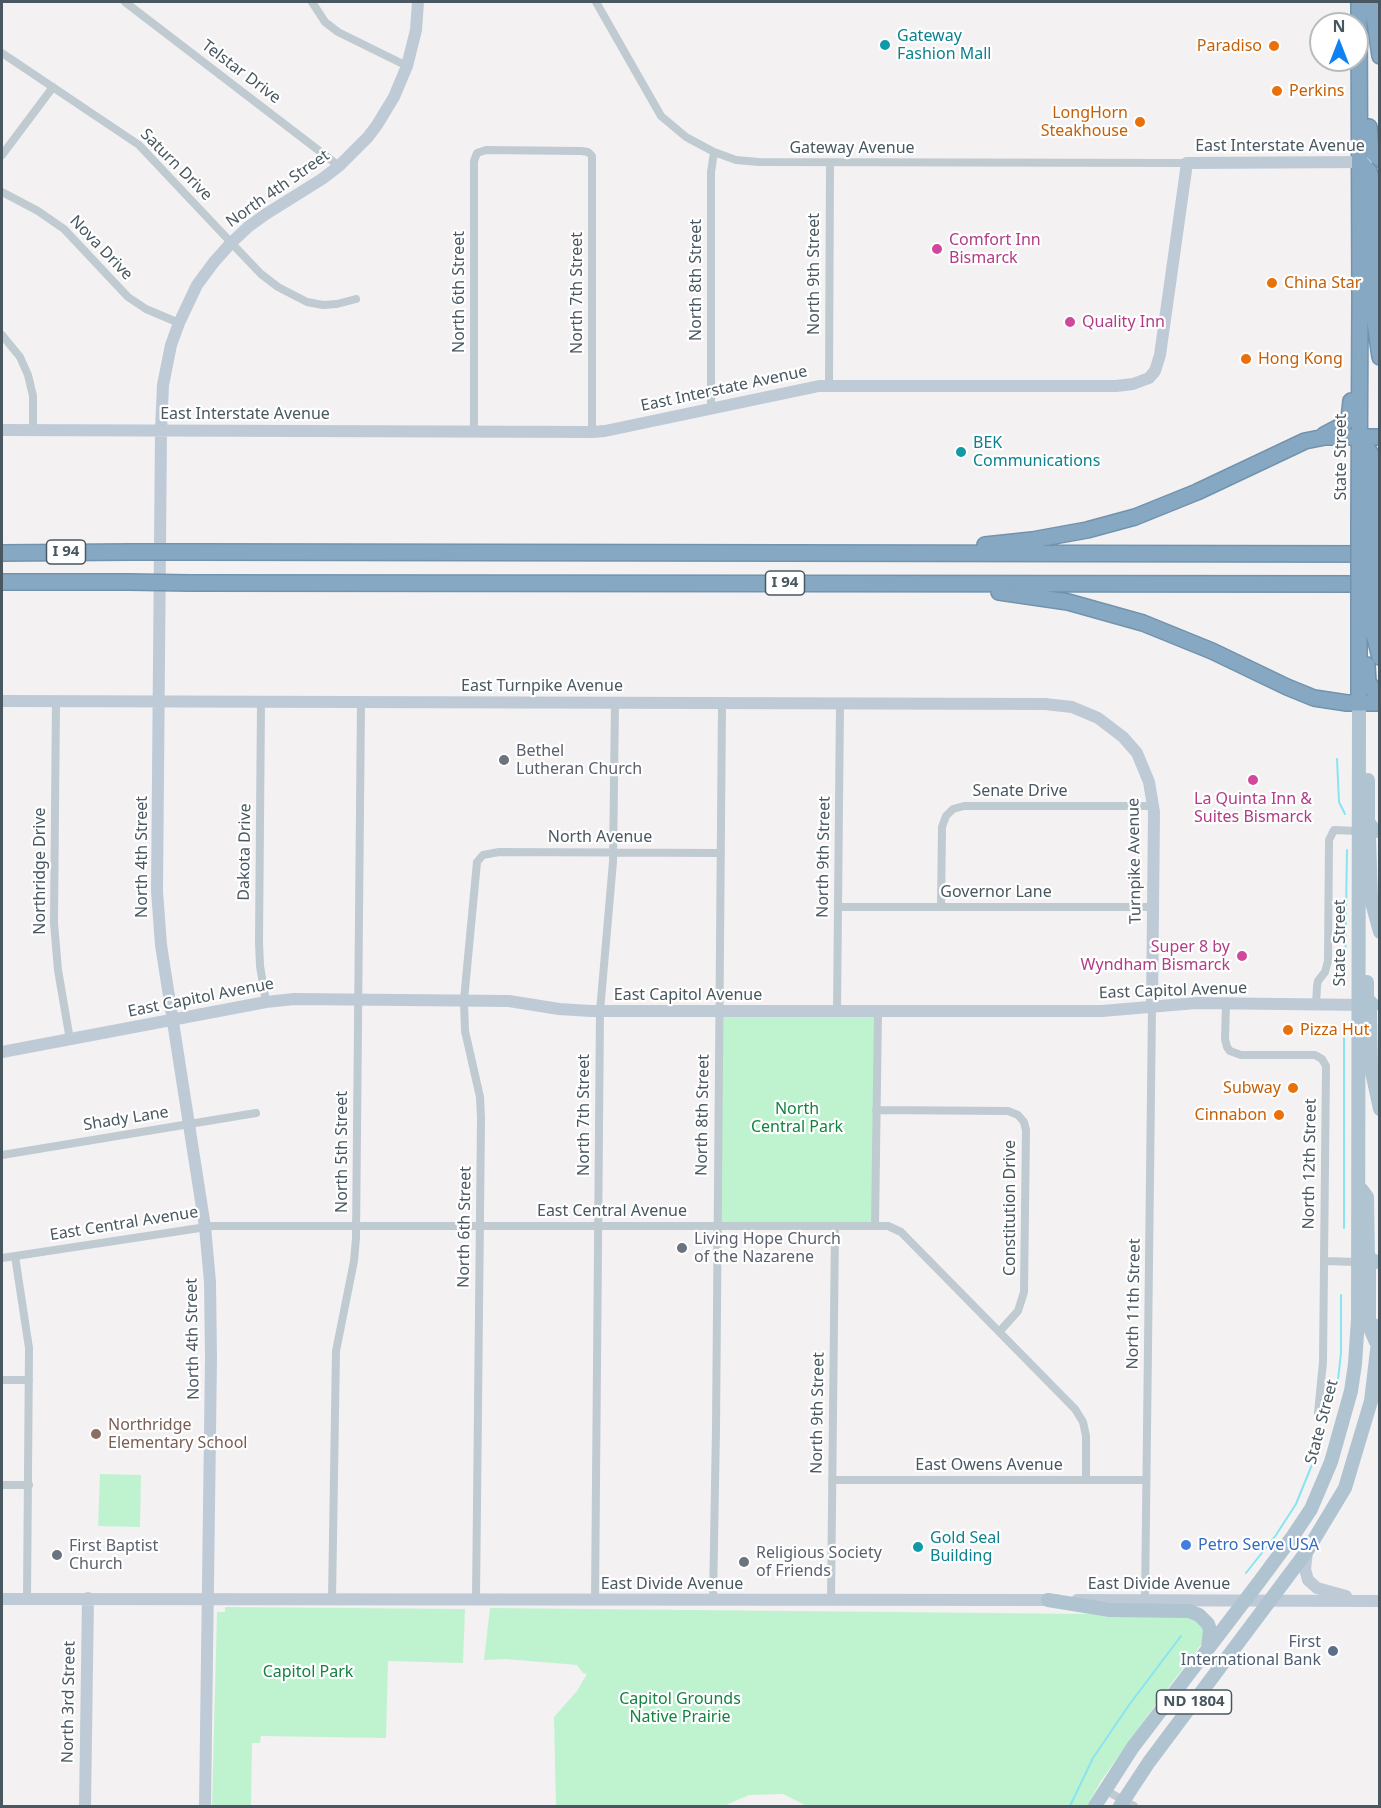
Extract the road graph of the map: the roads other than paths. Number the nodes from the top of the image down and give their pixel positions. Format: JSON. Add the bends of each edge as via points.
{"nodes":[{"id":1,"x":124,"y":2,"type":"edge"},
{"id":2,"x":312,"y":2,"type":"edge"},
{"id":3,"x":418,"y":2,"type":"edge"},
{"id":4,"x":596,"y":2,"type":"edge"},
{"id":5,"x":1359,"y":2,"type":"edge"},
{"id":6,"x":1366,"y":2,"type":"edge"},
{"id":7,"x":1372,"y":2,"type":"edge"},
{"id":8,"x":2,"y":53,"type":"edge"},
{"id":9,"x":1380,"y":56,"type":"edge"},
{"id":10,"x":407,"y":66,"type":"junction"},
{"id":11,"x":53,"y":87,"type":"junction"},
{"id":12,"x":714,"y":152,"type":"junction"},
{"id":13,"x":477,"y":153,"type":"joint"},
{"id":14,"x":2,"y":155,"type":"edge"},
{"id":15,"x":1380,"y":161,"type":"edge"},
{"id":16,"x":1360,"y":162,"type":"junction"},
{"id":17,"x":830,"y":163,"type":"junction"},
{"id":18,"x":1187,"y":163,"type":"junction"},
{"id":19,"x":339,"y":166,"type":"junction"},
{"id":20,"x":2,"y":192,"type":"edge"},
{"id":21,"x":1360,"y":201,"type":"junction"},
{"id":22,"x":231,"y":243,"type":"junction"},
{"id":23,"x":356,"y":299,"type":"dead end"},
{"id":24,"x":179,"y":323,"type":"junction"},
{"id":25,"x":2,"y":335,"type":"edge"},
{"id":26,"x":1380,"y":357,"type":"edge"},
{"id":27,"x":829,"y":386,"type":"junction"},
{"id":28,"x":711,"y":408,"type":"junction"},
{"id":29,"x":2,"y":430,"type":"edge"},
{"id":30,"x":33,"y":430,"type":"junction"},
{"id":31,"x":161,"y":430,"type":"junction"},
{"id":32,"x":474,"y":431,"type":"junction"},
{"id":33,"x":592,"y":432,"type":"junction"},
{"id":34,"x":1359,"y":437,"type":"junction"},
{"id":35,"x":1380,"y":437,"type":"edge"},
{"id":36,"x":1315,"y":439,"type":"junction"},
{"id":37,"x":1366,"y":525,"type":"junction"},
{"id":38,"x":2,"y":552,"type":"edge"},
{"id":39,"x":818,"y":554,"type":"junction"},
{"id":40,"x":1380,"y":554,"type":"edge"},
{"id":41,"x":2,"y":582,"type":"edge"},
{"id":42,"x":756,"y":583,"type":"junction"},
{"id":43,"x":1380,"y":584,"type":"edge"},
{"id":44,"x":1366,"y":617,"type":"junction"},
{"id":45,"x":1380,"y":657,"type":"edge"},
{"id":46,"x":2,"y":700,"type":"edge"},
{"id":47,"x":56,"y":701,"type":"junction"},
{"id":48,"x":159,"y":701,"type":"junction"},
{"id":49,"x":1380,"y":701,"type":"edge"},
{"id":50,"x":261,"y":702,"type":"junction"},
{"id":51,"x":362,"y":702,"type":"junction"},
{"id":52,"x":615,"y":702,"type":"junction"},
{"id":53,"x":722,"y":703,"type":"junction"},
{"id":54,"x":840,"y":703,"type":"junction"},
{"id":55,"x":1359,"y":703,"type":"junction"},
{"id":56,"x":1081,"y":710,"type":"joint"},
{"id":57,"x":1359,"y":756,"type":"junction"},
{"id":58,"x":1154,"y":806,"type":"junction"},
{"id":59,"x":1358,"y":831,"type":"junction"},
{"id":60,"x":1380,"y":831,"type":"edge"},
{"id":61,"x":613,"y":851,"type":"junction"},
{"id":62,"x":721,"y":853,"type":"junction"},
{"id":63,"x":480,"y":858,"type":"joint"},
{"id":64,"x":838,"y":907,"type":"junction"},
{"id":65,"x":941,"y":907,"type":"junction"},
{"id":66,"x":1153,"y":907,"type":"junction"},
{"id":67,"x":1380,"y":932,"type":"edge"},
{"id":68,"x":358,"y":1000,"type":"junction"},
{"id":69,"x":464,"y":1000,"type":"junction"},
{"id":70,"x":266,"y":1002,"type":"junction"},
{"id":71,"x":1226,"y":1004,"type":"junction"},
{"id":72,"x":1316,"y":1005,"type":"junction"},
{"id":73,"x":1369,"y":1005,"type":"edge"},
{"id":74,"x":1152,"y":1007,"type":"junction"},
{"id":75,"x":600,"y":1011,"type":"junction"},
{"id":76,"x":719,"y":1011,"type":"junction"},
{"id":77,"x":837,"y":1011,"type":"junction"},
{"id":78,"x":878,"y":1011,"type":"junction"},
{"id":79,"x":172,"y":1021,"type":"junction"},
{"id":80,"x":70,"y":1040,"type":"junction"},
{"id":81,"x":2,"y":1052,"type":"edge"},
{"id":82,"x":1380,"y":1109,"type":"edge"},
{"id":83,"x":876,"y":1110,"type":"junction"},
{"id":84,"x":256,"y":1113,"type":"dead end"},
{"id":85,"x":189,"y":1124,"type":"junction"},
{"id":86,"x":2,"y":1155,"type":"edge"},
{"id":87,"x":1358,"y":1185,"type":"junction"},
{"id":88,"x":357,"y":1226,"type":"junction"},
{"id":89,"x":480,"y":1226,"type":"junction"},
{"id":90,"x":598,"y":1226,"type":"junction"},
{"id":91,"x":717,"y":1226,"type":"junction"},
{"id":92,"x":835,"y":1226,"type":"junction"},
{"id":93,"x":875,"y":1226,"type":"junction"},
{"id":94,"x":205,"y":1227,"type":"junction"},
{"id":95,"x":15,"y":1256,"type":"junction"},
{"id":96,"x":2,"y":1258,"type":"edge"},
{"id":97,"x":1324,"y":1261,"type":"junction"},
{"id":98,"x":1358,"y":1262,"type":"junction"},
{"id":99,"x":1380,"y":1262,"type":"edge"},
{"id":100,"x":1380,"y":1325,"type":"edge"},
{"id":101,"x":1000,"y":1331,"type":"junction"},
{"id":102,"x":1377,"y":1344,"type":"junction"},
{"id":103,"x":2,"y":1380,"type":"edge"},
{"id":104,"x":29,"y":1380,"type":"junction"},
{"id":105,"x":1318,"y":1413,"type":"dead end"},
{"id":106,"x":832,"y":1480,"type":"junction"},
{"id":107,"x":1086,"y":1480,"type":"junction"},
{"id":108,"x":1146,"y":1480,"type":"junction"},
{"id":109,"x":2,"y":1485,"type":"edge"},
{"id":110,"x":29,"y":1485,"type":"junction"},
{"id":111,"x":1307,"y":1551,"type":"junction"},
{"id":112,"x":88,"y":1598,"type":"junction"},
{"id":113,"x":2,"y":1599,"type":"edge"},
{"id":114,"x":27,"y":1599,"type":"junction"},
{"id":115,"x":208,"y":1599,"type":"junction"},
{"id":116,"x":332,"y":1600,"type":"junction"},
{"id":117,"x":476,"y":1600,"type":"junction"},
{"id":118,"x":595,"y":1600,"type":"junction"},
{"id":119,"x":713,"y":1600,"type":"junction"},
{"id":120,"x":831,"y":1600,"type":"junction"},
{"id":121,"x":1048,"y":1600,"type":"junction"},
{"id":122,"x":1145,"y":1600,"type":"junction"},
{"id":123,"x":1244,"y":1600,"type":"junction"},
{"id":124,"x":1271,"y":1600,"type":"junction"},
{"id":125,"x":1352,"y":1600,"type":"junction"},
{"id":126,"x":1380,"y":1600,"type":"edge"},
{"id":127,"x":1207,"y":1649,"type":"junction"},
{"id":128,"x":1105,"y":1790,"type":"junction"},
{"id":129,"x":1126,"y":1805,"type":"edge"},
{"id":130,"x":85,"y":1806,"type":"edge"},
{"id":131,"x":205,"y":1806,"type":"edge"},
{"id":132,"x":1095,"y":1806,"type":"edge"}],
"edges":[{"from":1,"to":19,"type":"street","name":"Telstar Drive"},
{"from":2,"to":10,"type":"street","via":[[324,22],[338,32]]},
{"from":3,"to":10,"type":"street","name":"North 4th Street"},
{"from":4,"to":12,"type":"street","name":"Gateway Avenue","via":[[662,116],[686,137]]},
{"from":5,"to":16,"type":"highway","name":"State Street"},
{"from":6,"to":15,"type":"highway","via":[[1369,143]]},
{"from":7,"to":9,"type":"highway"},
{"from":8,"to":11,"type":"street","name":"Saturn Drive"},
{"from":10,"to":19,"type":"street","name":"North 4th Street","via":[[377,125]]},
{"from":11,"to":14,"type":"street"},
{"from":11,"to":22,"type":"street","name":"Saturn Drive","via":[[139,145]]},
{"from":12,"to":17,"type":"street","name":"Gateway Avenue","via":[[751,162]]},
{"from":12,"to":28,"type":"street","name":"North 8th Street"},
{"from":13,"to":32,"type":"street","name":"North 6th Street"},
{"from":13,"to":33,"type":"street","name":"North 7th Street","via":[[569,150],[590,154]]},
{"from":15,"to":16,"type":"street","name":"East Interstate Avenue"},
{"from":16,"to":18,"type":"street","name":"East Interstate Avenue"},
{"from":16,"to":21,"type":"highway","name":"State Street"},
{"from":16,"to":26,"type":"highway","via":[[1371,178],[1372,301]]},
{"from":17,"to":18,"type":"street","name":"Gateway Avenue"},
{"from":17,"to":27,"type":"street","name":"North 9th Street"},
{"from":18,"to":27,"type":"street","name":"East Interstate Avenue","via":[[1160,356],[1149,378],[1116,386]]},
{"from":19,"to":22,"type":"street","name":"North 4th Street","via":[[257,220]]},
{"from":20,"to":24,"type":"street","name":"Nova Drive","via":[[64,229],[128,297]]},
{"from":21,"to":34,"type":"highway","name":"State Street"},
{"from":21,"to":36,"type":"highway","via":[[1353,223],[1349,419]]},
{"from":22,"to":23,"type":"street","name":"Saturn Drive","via":[[269,281],[297,297],[329,305]]},
{"from":22,"to":24,"type":"street","name":"North 4th Street","via":[[197,285]]},
{"from":24,"to":31,"type":"street","name":"North 4th Street","via":[[165,373]]},
{"from":25,"to":30,"type":"street","via":[[20,357],[28,375],[33,396]]},
{"from":27,"to":28,"type":"street","name":"East Interstate Avenue"},
{"from":28,"to":33,"type":"street","name":"East Interstate Avenue"},
{"from":29,"to":30,"type":"street","name":"East Interstate Avenue"},
{"from":30,"to":31,"type":"street","name":"East Interstate Avenue"},
{"from":31,"to":32,"type":"street","name":"East Interstate Avenue"},
{"from":31,"to":48,"type":"street","name":"North 4th Street"},
{"from":32,"to":33,"type":"street","name":"East Interstate Avenue"},
{"from":34,"to":35,"type":"highway"},
{"from":34,"to":36,"type":"highway"},
{"from":34,"to":37,"type":"highway","name":"State Street"},
{"from":34,"to":37,"type":"highway","via":[[1372,462]]},
{"from":36,"to":39,"type":"highway","via":[[1167,505],[1087,530],[956,548]]},
{"from":37,"to":44,"type":"highway","name":"State Street","bridge":true},
{"from":38,"to":39,"type":"highway","number":"I 94","bridge":true},
{"from":39,"to":40,"type":"highway","number":"I 94"},
{"from":41,"to":42,"type":"highway","number":"I 94","bridge":true},
{"from":42,"to":43,"type":"highway","number":"I 94"},
{"from":42,"to":55,"type":"highway","via":[[1002,592],[1068,602],[1166,632],[1305,695]]},
{"from":44,"to":45,"type":"highway"},
{"from":44,"to":49,"type":"highway","via":[[1368,682]]},
{"from":44,"to":55,"type":"highway","name":"State Street"},
{"from":46,"to":47,"type":"street","name":"East Turnpike Avenue"},
{"from":47,"to":48,"type":"street","name":"East Turnpike Avenue"},
{"from":47,"to":80,"type":"street","name":"Northridge Drive","via":[[54,923]]},
{"from":48,"to":50,"type":"street","name":"East Turnpike Avenue"},
{"from":48,"to":79,"type":"street","name":"North 4th Street","via":[[157,908]]},
{"from":49,"to":55,"type":"highway"},
{"from":50,"to":51,"type":"street","name":"East Turnpike Avenue"},
{"from":50,"to":70,"type":"street","name":"Dakota Drive","via":[[259,942]]},
{"from":51,"to":52,"type":"street","name":"East Turnpike Avenue"},
{"from":51,"to":68,"type":"street","name":"North 5th Street"},
{"from":52,"to":53,"type":"street","name":"East Turnpike Avenue"},
{"from":52,"to":61,"type":"street","name":"North 7th Street"},
{"from":53,"to":54,"type":"street","name":"East Turnpike Avenue"},
{"from":53,"to":62,"type":"street","name":"North 8th Street"},
{"from":54,"to":56,"type":"street","name":"East Turnpike Avenue","via":[[1045,704]]},
{"from":54,"to":64,"type":"street","name":"North 9th Street"},
{"from":55,"to":57,"type":"main road","name":"State Street","number":"ND 1804"},
{"from":56,"to":58,"type":"street","name":"Turnpike Avenue","via":[[1106,723],[1130,744],[1146,771]]},
{"from":57,"to":59,"type":"main road","name":"State Street","number":"ND 1804"},
{"from":57,"to":60,"type":"main road","via":[[1367,772],[1368,822],[1374,831]]},
{"from":58,"to":65,"type":"street","name":"Senate Drive","via":[[953,808],[942,827]]},
{"from":58,"to":66,"type":"street","name":"Turnpike Avenue"},
{"from":59,"to":67,"type":"main road","via":[[1369,836],[1371,898]]},
{"from":59,"to":72,"type":"street","via":[[1334,831],[1329,840],[1328,961],[1318,981]]},
{"from":59,"to":73,"type":"main road","name":"State Street","number":"ND 1804","via":[[1358,884]]},
{"from":61,"to":62,"type":"street","name":"North Avenue"},
{"from":61,"to":63,"type":"street","name":"North Avenue","via":[[499,852]]},
{"from":61,"to":75,"type":"street","name":"North 7th Street"},
{"from":62,"to":76,"type":"street","name":"North 8th Street"},
{"from":63,"to":69,"type":"street","name":"North 6th Street","via":[[475,874]]},
{"from":64,"to":65,"type":"street","name":"Governor Lane"},
{"from":64,"to":77,"type":"street","name":"North 9th Street"},
{"from":65,"to":66,"type":"street","name":"Governor Lane"},
{"from":66,"to":74,"type":"street","name":"Turnpike Avenue"},
{"from":68,"to":69,"type":"street","name":"East Capitol Avenue"},
{"from":68,"to":70,"type":"street","name":"East Capitol Avenue"},
{"from":68,"to":88,"type":"street","name":"North 5th Street"},
{"from":69,"to":75,"type":"street","name":"East Capitol Avenue"},
{"from":69,"to":89,"type":"street","name":"North 6th Street","via":[[465,1031],[481,1104]]},
{"from":70,"to":79,"type":"street","name":"East Capitol Avenue"},
{"from":71,"to":72,"type":"street","name":"East Capitol Avenue"},
{"from":71,"to":74,"type":"street","name":"East Capitol Avenue"},
{"from":71,"to":97,"type":"street","name":"North 12th Street","via":[[1226,1043],[1233,1053],[1311,1055],[1324,1062]]},
{"from":72,"to":73,"type":"street","name":"East Capitol Avenue"},
{"from":73,"to":82,"type":"main road","via":[[1371,1067]]},
{"from":73,"to":87,"type":"main road","name":"State Street","number":"ND 1804"},
{"from":74,"to":78,"type":"street","name":"East Capitol Avenue","via":[[1102,1011]]},
{"from":74,"to":108,"type":"street","name":"North 11th Street"},
{"from":75,"to":76,"type":"street","name":"East Capitol Avenue"},
{"from":75,"to":90,"type":"street","name":"North 7th Street"},
{"from":76,"to":77,"type":"street","name":"East Capitol Avenue"},
{"from":76,"to":91,"type":"street","name":"North 8th Street"},
{"from":77,"to":78,"type":"street","name":"East Capitol Avenue"},
{"from":78,"to":83,"type":"street"},
{"from":79,"to":80,"type":"street","name":"East Capitol Avenue"},
{"from":79,"to":85,"type":"street","name":"North 4th Street"},
{"from":80,"to":81,"type":"street","name":"East Capitol Avenue"},
{"from":83,"to":93,"type":"street"},
{"from":83,"to":101,"type":"street","name":"Constitution Drive","via":[[1008,1111],[1022,1118],[1026,1130],[1024,1292],[1018,1311]]},
{"from":84,"to":85,"type":"street","name":"Shady Lane"},
{"from":85,"to":86,"type":"street","name":"Shady Lane"},
{"from":85,"to":94,"type":"street","name":"North 4th Street"},
{"from":87,"to":98,"type":"main road","name":"State Street","number":"ND 1804"},
{"from":87,"to":99,"type":"main road","via":[[1368,1197],[1368,1256]]},
{"from":88,"to":89,"type":"street","name":"East Central Avenue"},
{"from":88,"to":94,"type":"street","name":"East Central Avenue"},
{"from":88,"to":116,"type":"street","name":"North 5th Street","via":[[336,1351]]},
{"from":89,"to":90,"type":"street","name":"East Central Avenue"},
{"from":89,"to":117,"type":"street","name":"North 6th Street"},
{"from":90,"to":91,"type":"street","name":"East Central Avenue"},
{"from":90,"to":118,"type":"street","name":"North 7th Street"},
{"from":91,"to":92,"type":"street","name":"East Central Avenue"},
{"from":91,"to":119,"type":"street","name":"North 8th Street"},
{"from":92,"to":93,"type":"street","name":"East Central Avenue"},
{"from":92,"to":106,"type":"street","name":"North 9th Street"},
{"from":93,"to":101,"type":"street","name":"East Central Avenue","via":[[893,1227],[901,1232]]},
{"from":94,"to":95,"type":"street","name":"East Central Avenue"},
{"from":94,"to":115,"type":"street","name":"North 4th Street","via":[[211,1318]]},
{"from":95,"to":96,"type":"street","name":"East Central Avenue"},
{"from":95,"to":104,"type":"street","via":[[28,1340]]},
{"from":97,"to":98,"type":"street"},
{"from":97,"to":105,"type":"street","name":"North 12th Street"},
{"from":98,"to":102,"type":"main road","via":[[1369,1270],[1369,1326]]},
{"from":98,"to":123,"type":"main road","name":"State Street","number":"ND 1804","via":[[1354,1371],[1331,1462],[1311,1509]]},
{"from":100,"to":102,"type":"main road","number":"ND 1804"},
{"from":101,"to":107,"type":"street","name":"East Central Avenue","via":[[1078,1413],[1086,1436]]},
{"from":102,"to":111,"type":"main road","number":"ND 1804","via":[[1371,1401],[1345,1488]]},
{"from":103,"to":104,"type":"street"},
{"from":104,"to":110,"type":"street"},
{"from":106,"to":107,"type":"street","name":"East Owens Avenue"},
{"from":106,"to":120,"type":"street","name":"North 9th Street"},
{"from":107,"to":108,"type":"street","name":"East Owens Avenue"},
{"from":108,"to":122,"type":"street","name":"North 11th Street"},
{"from":109,"to":110,"type":"street"},
{"from":110,"to":114,"type":"street"},
{"from":111,"to":124,"type":"main road","number":"ND 1804"},
{"from":111,"to":125,"type":"street","via":[[1308,1580],[1317,1588]]},
{"from":112,"to":114,"type":"street","name":"East Divide Avenue"},
{"from":112,"to":115,"type":"street","name":"East Divide Avenue"},
{"from":112,"to":130,"type":"street","name":"North 3rd Street"},
{"from":113,"to":114,"type":"street","name":"East Divide Avenue"},
{"from":115,"to":116,"type":"street","name":"East Divide Avenue"},
{"from":115,"to":131,"type":"street","name":"North 4th Street"},
{"from":116,"to":117,"type":"street","name":"East Divide Avenue"},
{"from":117,"to":118,"type":"street","name":"East Divide Avenue"},
{"from":118,"to":119,"type":"street","name":"East Divide Avenue"},
{"from":119,"to":120,"type":"street","name":"East Divide Avenue"},
{"from":120,"to":121,"type":"street","name":"East Divide Avenue"},
{"from":121,"to":122,"type":"street","name":"East Divide Avenue"},
{"from":121,"to":127,"type":"main road","via":[[1110,1610],[1189,1611],[1208,1624]]},
{"from":122,"to":123,"type":"street","name":"East Divide Avenue"},
{"from":123,"to":124,"type":"street","name":"East Divide Avenue"},
{"from":123,"to":127,"type":"main road","name":"State Street","number":"ND 1804"},
{"from":124,"to":125,"type":"street","name":"East Divide Avenue"},
{"from":124,"to":129,"type":"main road","number":"ND 1804","via":[[1149,1762]]},
{"from":125,"to":126,"type":"street","name":"East Divide Avenue"},
{"from":127,"to":128,"type":"main road","name":"State Street","number":"ND 1804"},
{"from":128,"to":129,"type":"street"},
{"from":128,"to":132,"type":"main road","name":"State Street","number":"ND 1804"}]}
